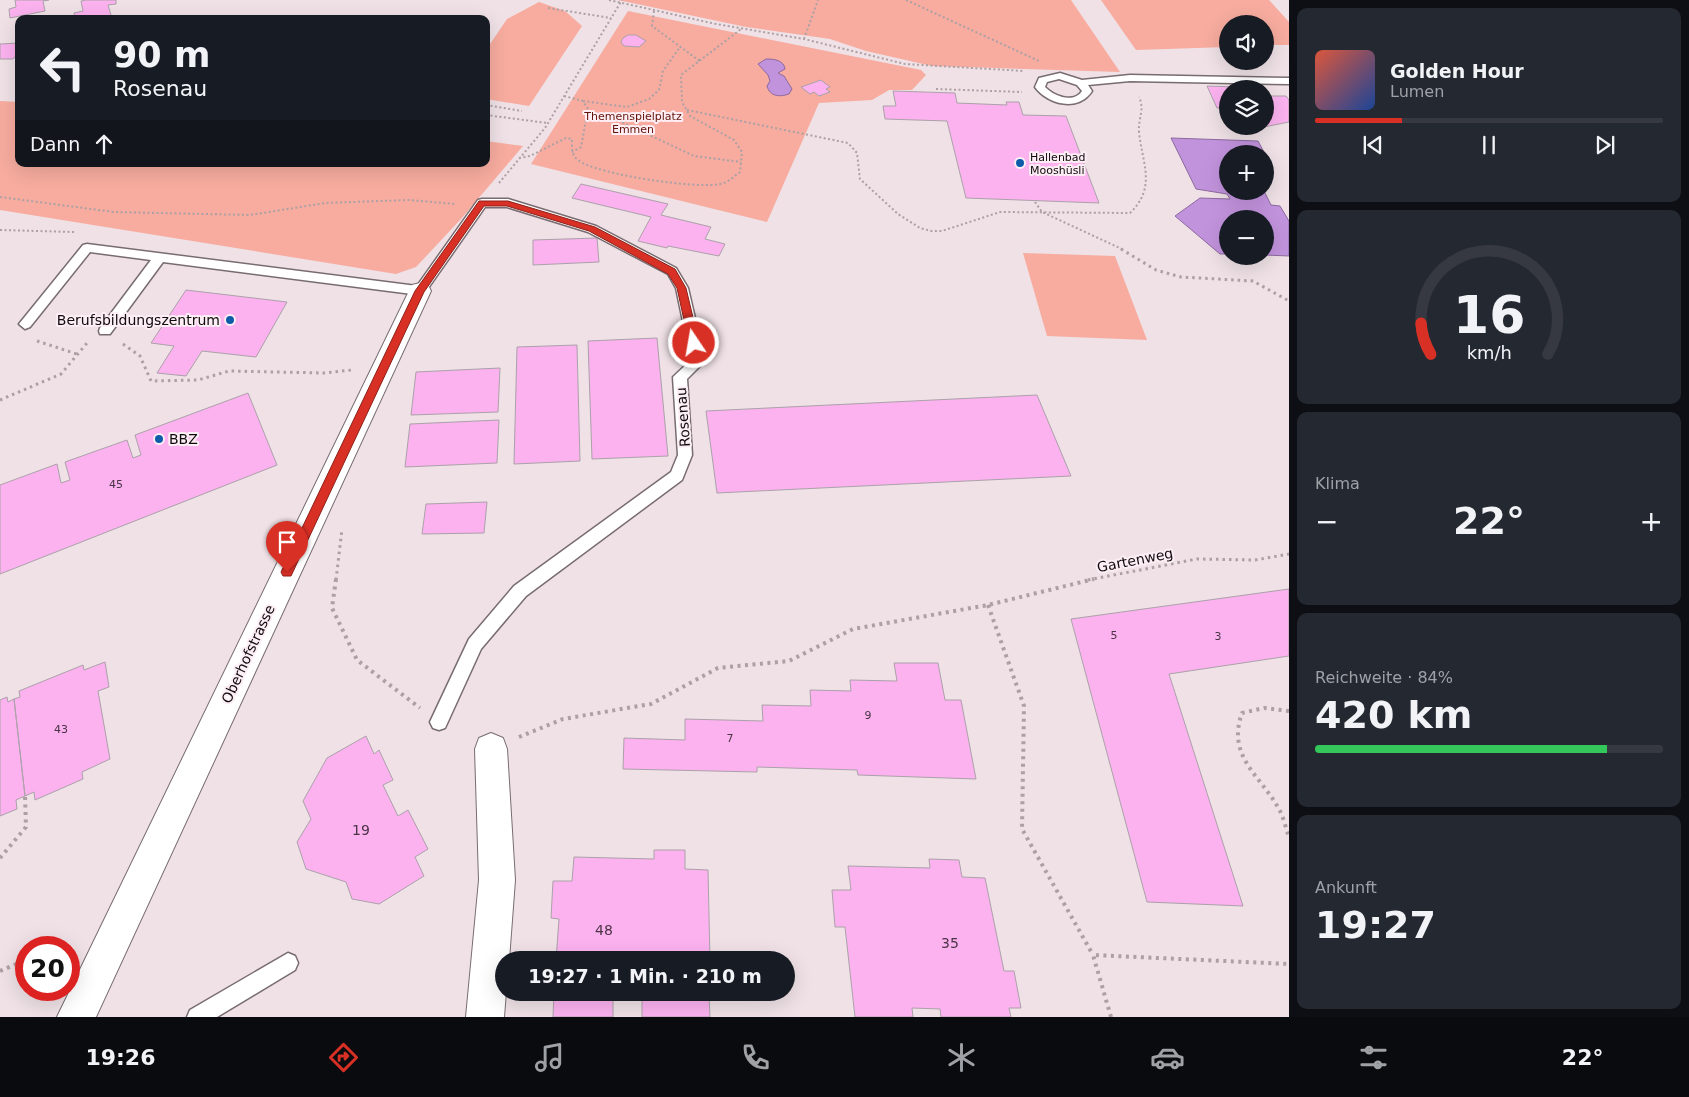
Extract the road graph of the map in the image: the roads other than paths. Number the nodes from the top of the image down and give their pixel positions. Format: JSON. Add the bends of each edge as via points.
{"nodes":[{"id":1,"x":1289,"y":82,"type":"edge"},
{"id":2,"x":1081,"y":83,"type":"junction"},
{"id":3,"x":160,"y":257,"type":"junction"},
{"id":4,"x":420,"y":291,"type":"junction"},
{"id":5,"x":25,"y":324,"type":"dead end"},
{"id":6,"x":105,"y":331,"type":"road end"},
{"id":7,"x":439,"y":722,"type":"road end"},
{"id":8,"x":491,"y":750,"type":"road end"},
{"id":9,"x":288,"y":964,"type":"dead end"},
{"id":10,"x":76,"y":1017,"type":"edge"},
{"id":11,"x":197,"y":1017,"type":"edge"},
{"id":12,"x":486,"y":1017,"type":"edge"}],
"edges":[{"from":1,"to":2,"type":"lane","via":[[1130,78]]},
{"from":2,"to":2,"type":"lane","via":[[1063,75],[1052,76],[1040,83],[1043,91],[1061,100],[1082,98],[1087,91]]},
{"from":3,"to":4,"type":"lane"},
{"from":3,"to":5,"type":"lane","via":[[88,248]]},
{"from":3,"to":6,"type":"lane"},
{"from":4,"to":7,"type":"lane","name":"Rosenau","via":[[482,203],[508,203],[592,229],[672,271],[682,288],[698,361],[680,377],[685,455],[677,476],[520,591],[475,644]]},
{"from":4,"to":10,"type":"street","name":"Oberhofstrasse"},
{"from":8,"to":12,"type":"street","via":[[497,880]]},
{"from":9,"to":11,"type":"lane"}]}
